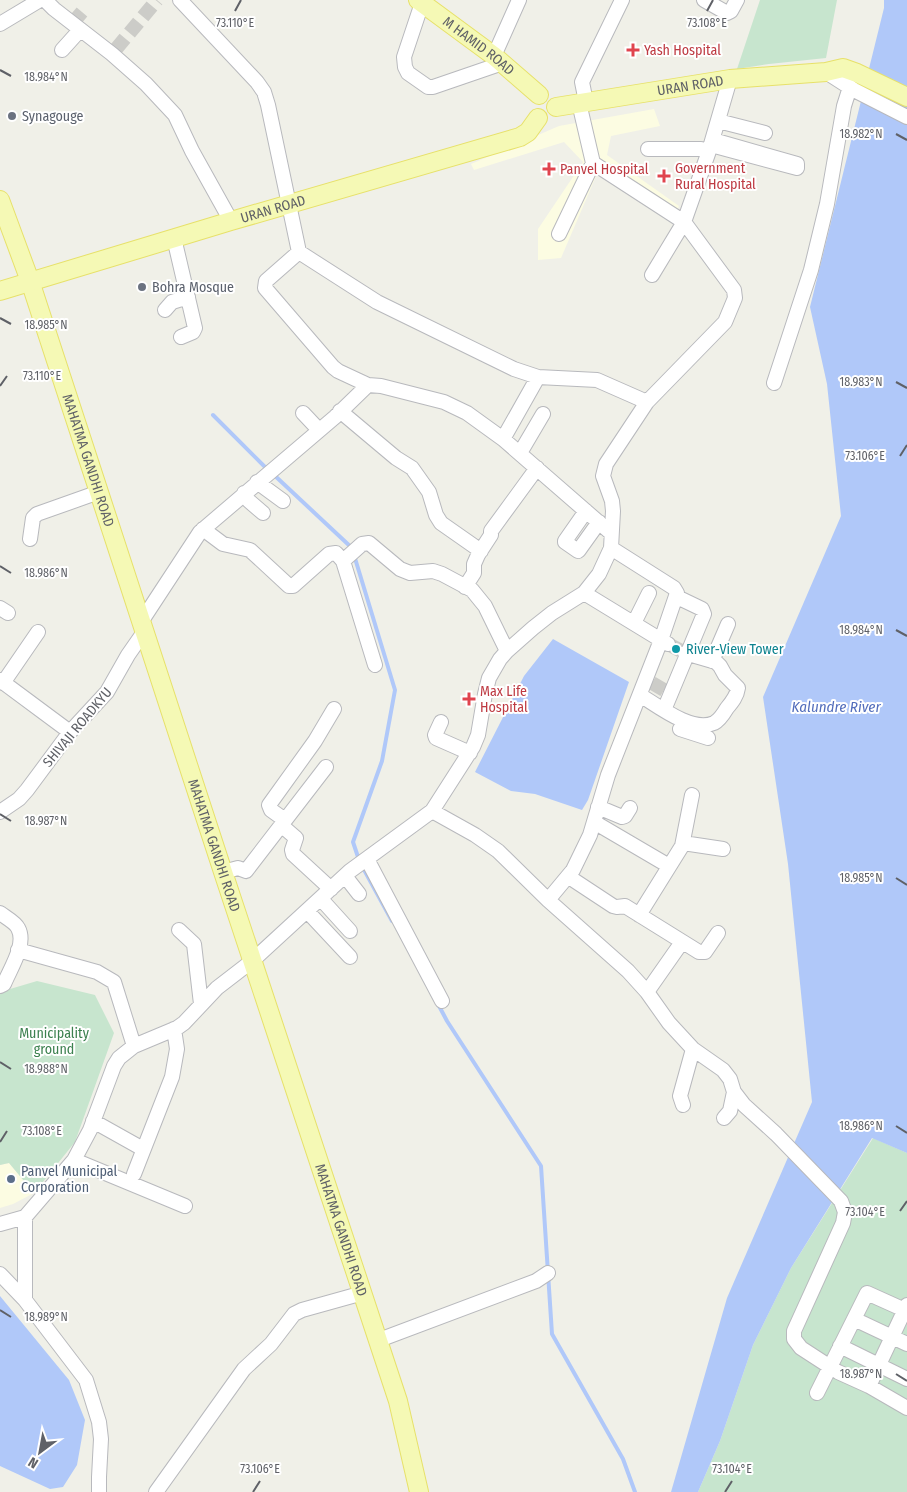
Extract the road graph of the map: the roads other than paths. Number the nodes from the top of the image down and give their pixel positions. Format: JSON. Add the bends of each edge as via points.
{"nodes":[{"id":1,"x":40,"y":0,"type":"edge"},
{"id":2,"x":45,"y":0,"type":"edge"},
{"id":3,"x":180,"y":0,"type":"edge"},
{"id":4,"x":519,"y":0,"type":"edge"},
{"id":5,"x":622,"y":0,"type":"edge"},
{"id":6,"x":704,"y":0,"type":"edge"},
{"id":7,"x":737,"y":0,"type":"edge"},
{"id":8,"x":420,"y":2,"type":"edge"},
{"id":9,"x":1,"y":21,"type":"edge"},
{"id":10,"x":76,"y":24,"type":"junction"},
{"id":11,"x":62,"y":50,"type":"dead end"},
{"id":12,"x":499,"y":60,"type":"junction"},
{"id":13,"x":730,"y":79,"type":"junction"},
{"id":14,"x":854,"y":83,"type":"junction"},
{"id":15,"x":539,"y":95,"type":"junction"},
{"id":16,"x":907,"y":97,"type":"edge"},
{"id":17,"x":583,"y":103,"type":"junction"},
{"id":18,"x":556,"y":107,"type":"junction"},
{"id":19,"x":907,"y":117,"type":"edge"},
{"id":20,"x":538,"y":118,"type":"junction"},
{"id":21,"x":718,"y":121,"type":"junction"},
{"id":22,"x":765,"y":133,"type":"dead end"},
{"id":23,"x":711,"y":145,"type":"junction"},
{"id":24,"x":648,"y":149,"type":"dead end"},
{"id":25,"x":593,"y":163,"type":"junction"},
{"id":26,"x":0,"y":200,"type":"edge"},
{"id":27,"x":290,"y":205,"type":"junction"},
{"id":28,"x":231,"y":221,"type":"junction"},
{"id":29,"x":684,"y":222,"type":"junction"},
{"id":30,"x":559,"y":234,"type":"dead end"},
{"id":31,"x":174,"y":238,"type":"junction"},
{"id":32,"x":299,"y":252,"type":"junction"},
{"id":33,"x":652,"y":274,"type":"dead end"},
{"id":34,"x":30,"y":281,"type":"junction"},
{"id":35,"x":0,"y":291,"type":"edge"},
{"id":36,"x":188,"y":297,"type":"junction"},
{"id":37,"x":165,"y":310,"type":"dead end"},
{"id":38,"x":181,"y":338,"type":"dead end"},
{"id":39,"x":538,"y":378,"type":"junction"},
{"id":40,"x":774,"y":383,"type":"dead end"},
{"id":41,"x":368,"y":385,"type":"junction"},
{"id":42,"x":647,"y":402,"type":"junction"},
{"id":43,"x":340,"y":411,"type":"junction"},
{"id":44,"x":303,"y":413,"type":"dead end"},
{"id":45,"x":543,"y":414,"type":"dead end"},
{"id":46,"x":319,"y":430,"type":"junction"},
{"id":47,"x":503,"y":439,"type":"junction"},
{"id":48,"x":520,"y":453,"type":"junction"},
{"id":49,"x":537,"y":468,"type":"junction"},
{"id":50,"x":267,"y":474,"type":"junction"},
{"id":51,"x":98,"y":492,"type":"junction"},
{"id":52,"x":244,"y":494,"type":"junction"},
{"id":53,"x":283,"y":501,"type":"dead end"},
{"id":54,"x":586,"y":511,"type":"junction"},
{"id":55,"x":263,"y":513,"type":"dead end"},
{"id":56,"x":599,"y":522,"type":"junction"},
{"id":57,"x":203,"y":529,"type":"junction"},
{"id":58,"x":611,"y":533,"type":"junction"},
{"id":59,"x":30,"y":539,"type":"dead end"},
{"id":60,"x":611,"y":548,"type":"junction"},
{"id":61,"x":481,"y":551,"type":"junction"},
{"id":62,"x":345,"y":560,"type":"junction"},
{"id":63,"x":465,"y":587,"type":"junction"},
{"id":64,"x":584,"y":593,"type":"junction"},
{"id":65,"x":649,"y":594,"type":"dead end"},
{"id":66,"x":677,"y":597,"type":"junction"},
{"id":67,"x":634,"y":623,"type":"junction"},
{"id":68,"x":728,"y":624,"type":"dead end"},
{"id":69,"x":142,"y":627,"type":"junction"},
{"id":70,"x":38,"y":632,"type":"dead end"},
{"id":71,"x":665,"y":641,"type":"junction"},
{"id":72,"x":507,"y":650,"type":"junction"},
{"id":73,"x":687,"y":653,"type":"junction"},
{"id":74,"x":712,"y":661,"type":"junction"},
{"id":75,"x":375,"y":665,"type":"dead end"},
{"id":76,"x":2,"y":682,"type":"edge"},
{"id":77,"x":654,"y":693,"type":"junction"},
{"id":78,"x":334,"y":709,"type":"dead end"},
{"id":79,"x":441,"y":722,"type":"dead end"},
{"id":80,"x":70,"y":732,"type":"junction"},
{"id":81,"x":708,"y":738,"type":"dead end"},
{"id":82,"x":470,"y":753,"type":"junction"},
{"id":83,"x":326,"y":767,"type":"dead end"},
{"id":84,"x":692,"y":795,"type":"dead end"},
{"id":85,"x":598,"y":807,"type":"junction"},
{"id":86,"x":630,"y":808,"type":"dead end"},
{"id":87,"x":432,"y":811,"type":"junction"},
{"id":88,"x":0,"y":812,"type":"edge"},
{"id":89,"x":594,"y":822,"type":"junction"},
{"id":90,"x":283,"y":823,"type":"junction"},
{"id":91,"x":683,"y":843,"type":"junction"},
{"id":92,"x":723,"y":849,"type":"dead end"},
{"id":93,"x":367,"y":859,"type":"junction"},
{"id":94,"x":669,"y":866,"type":"junction"},
{"id":95,"x":223,"y":872,"type":"junction"},
{"id":96,"x":349,"y":873,"type":"junction"},
{"id":97,"x":569,"y":877,"type":"junction"},
{"id":98,"x":331,"y":889,"type":"junction"},
{"id":99,"x":359,"y":894,"type":"dead end"},
{"id":100,"x":321,"y":899,"type":"junction"},
{"id":101,"x":548,"y":900,"type":"junction"},
{"id":102,"x":307,"y":911,"type":"junction"},
{"id":103,"x":0,"y":913,"type":"edge"},
{"id":104,"x":639,"y":915,"type":"junction"},
{"id":105,"x":179,"y":930,"type":"dead end"},
{"id":106,"x":350,"y":931,"type":"dead end"},
{"id":107,"x":718,"y":934,"type":"dead end"},
{"id":108,"x":682,"y":942,"type":"junction"},
{"id":109,"x":18,"y":950,"type":"junction"},
{"id":110,"x":350,"y":957,"type":"dead end"},
{"id":111,"x":252,"y":961,"type":"junction"},
{"id":112,"x":0,"y":986,"type":"edge"},
{"id":113,"x":646,"y":992,"type":"junction"},
{"id":114,"x":442,"y":1001,"type":"dead end"},
{"id":115,"x":201,"y":1004,"type":"junction"},
{"id":116,"x":174,"y":1030,"type":"junction"},
{"id":117,"x":134,"y":1046,"type":"junction"},
{"id":118,"x":693,"y":1049,"type":"junction"},
{"id":119,"x":734,"y":1092,"type":"junction"},
{"id":120,"x":683,"y":1105,"type":"dead end"},
{"id":121,"x":724,"y":1118,"type":"dead end"},
{"id":122,"x":93,"y":1121,"type":"junction"},
{"id":123,"x":143,"y":1149,"type":"junction"},
{"id":124,"x":74,"y":1160,"type":"junction"},
{"id":125,"x":134,"y":1174,"type":"dead end"},
{"id":126,"x":185,"y":1206,"type":"dead end"},
{"id":127,"x":25,"y":1217,"type":"junction"},
{"id":128,"x":0,"y":1224,"type":"edge"},
{"id":129,"x":0,"y":1274,"type":"edge"},
{"id":130,"x":548,"y":1274,"type":"dead end"},
{"id":131,"x":363,"y":1293,"type":"junction"},
{"id":132,"x":25,"y":1300,"type":"junction"},
{"id":133,"x":906,"y":1309,"type":"edge"},
{"id":134,"x":854,"y":1319,"type":"junction"},
{"id":135,"x":892,"y":1337,"type":"junction"},
{"id":136,"x":378,"y":1340,"type":"junction"},
{"id":137,"x":907,"y":1344,"type":"edge"},
{"id":138,"x":840,"y":1346,"type":"junction"},
{"id":139,"x":879,"y":1365,"type":"junction"},
{"id":140,"x":830,"y":1367,"type":"junction"},
{"id":141,"x":907,"y":1379,"type":"edge"},
{"id":142,"x":869,"y":1386,"type":"junction"},
{"id":143,"x":817,"y":1393,"type":"dead end"},
{"id":144,"x":907,"y":1408,"type":"edge"},
{"id":145,"x":100,"y":1492,"type":"edge"},
{"id":146,"x":156,"y":1492,"type":"edge"},
{"id":147,"x":419,"y":1492,"type":"edge"}],
"edges":[{"from":1,"to":9,"type":"street"},
{"from":2,"to":10,"type":"street"},
{"from":3,"to":27,"type":"street","via":[[264,92]]},
{"from":4,"to":12,"type":"street"},
{"from":5,"to":17,"type":"street","via":[[582,82]]},
{"from":6,"to":7,"type":"street","via":[[727,13]]},
{"from":8,"to":12,"type":"main road","name":"M HAMID ROAD"},
{"from":8,"to":12,"type":"street","via":[[404,57],[408,73],[433,87]]},
{"from":10,"to":11,"type":"street"},
{"from":10,"to":28,"type":"street","via":[[114,52],[175,115]]},
{"from":12,"to":15,"type":"main road","name":"M HAMID ROAD"},
{"from":13,"to":14,"type":"main road","name":"URAN ROAD","via":[[843,68]]},
{"from":13,"to":17,"type":"main road","name":"URAN ROAD"},
{"from":13,"to":21,"type":"street"},
{"from":14,"to":16,"type":"main road","name":"URAN ROAD"},
{"from":14,"to":19,"type":"street","name":"URAN ROAD"},
{"from":14,"to":40,"type":"street","via":[[844,106],[812,270]]},
{"from":15,"to":18,"type":"main road","via":[[549,95]]},
{"from":15,"to":20,"type":"main road","via":[[531,106]]},
{"from":17,"to":18,"type":"main road","name":"URAN ROAD"},
{"from":17,"to":25,"type":"street"},
{"from":18,"to":20,"type":"main road","name":"URAN ROAD","via":[[548,118]]},
{"from":20,"to":27,"type":"main road","name":"URAN ROAD","via":[[520,138]]},
{"from":21,"to":22,"type":"street"},
{"from":21,"to":23,"type":"street"},
{"from":23,"to":23,"type":"street","via":[[797,164],[797,168]]},
{"from":23,"to":24,"type":"street","via":[[702,149]]},
{"from":23,"to":29,"type":"street"},
{"from":25,"to":29,"type":"street"},
{"from":25,"to":30,"type":"street"},
{"from":26,"to":34,"type":"main road","name":"MAHATMA GANDHI ROAD"},
{"from":27,"to":28,"type":"main road","name":"URAN ROAD"},
{"from":27,"to":32,"type":"street"},
{"from":28,"to":31,"type":"main road","name":"URAN ROAD"},
{"from":29,"to":33,"type":"street"},
{"from":29,"to":42,"type":"street","via":[[734,290],[735,298],[725,322]]},
{"from":31,"to":34,"type":"main road","name":"URAN ROAD"},
{"from":31,"to":36,"type":"street"},
{"from":32,"to":39,"type":"street","via":[[377,302]]},
{"from":32,"to":41,"type":"street","via":[[266,281],[265,288],[333,367]]},
{"from":34,"to":35,"type":"main road","name":"URAN ROAD"},
{"from":34,"to":51,"type":"main road","name":"MAHATMA GANDHI ROAD"},
{"from":36,"to":37,"type":"street","via":[[172,302]]},
{"from":36,"to":38,"type":"street","via":[[196,328]]},
{"from":39,"to":42,"type":"street","via":[[597,380]]},
{"from":39,"to":47,"type":"street"},
{"from":41,"to":43,"type":"street","name":"SHIVAJI ROADKYU"},
{"from":41,"to":47,"type":"street","via":[[450,405]]},
{"from":42,"to":58,"type":"street","via":[[603,470],[612,501]]},
{"from":43,"to":46,"type":"street","name":"SHIVAJI ROADKYU"},
{"from":43,"to":61,"type":"street","via":[[412,468],[429,492],[441,523]]},
{"from":44,"to":46,"type":"street"},
{"from":45,"to":48,"type":"street"},
{"from":46,"to":50,"type":"street","name":"SHIVAJI ROADKYU"},
{"from":47,"to":48,"type":"street"},
{"from":48,"to":49,"type":"street"},
{"from":49,"to":54,"type":"street"},
{"from":49,"to":61,"type":"street","via":[[491,530]]},
{"from":50,"to":52,"type":"street","name":"SHIVAJI ROADKYU"},
{"from":50,"to":53,"type":"street"},
{"from":51,"to":59,"type":"street","via":[[37,514],[33,518]]},
{"from":51,"to":69,"type":"main road","name":"MAHATMA GANDHI ROAD"},
{"from":52,"to":55,"type":"street"},
{"from":52,"to":57,"type":"street","name":"SHIVAJI ROADKYU"},
{"from":54,"to":56,"type":"street"},
{"from":54,"to":56,"type":"street","via":[[565,542],[578,551]]},
{"from":56,"to":58,"type":"street"},
{"from":57,"to":62,"type":"street","via":[[223,544],[250,550],[289,586],[329,554],[336,553]]},
{"from":57,"to":69,"type":"street","name":"SHIVAJI ROADKYU"},
{"from":58,"to":60,"type":"street"},
{"from":60,"to":64,"type":"street","via":[[599,574]]},
{"from":60,"to":66,"type":"street","via":[[674,588]]},
{"from":61,"to":63,"type":"street","via":[[474,564],[474,573]]},
{"from":62,"to":63,"type":"street","via":[[362,544],[368,543],[400,569],[410,573],[433,571]]},
{"from":62,"to":75,"type":"street"},
{"from":63,"to":72,"type":"street","via":[[472,590],[485,606]]},
{"from":64,"to":67,"type":"street"},
{"from":64,"to":72,"type":"street"},
{"from":65,"to":67,"type":"street"},
{"from":66,"to":71,"type":"street"},
{"from":66,"to":73,"type":"street","via":[[702,609],[704,614]]},
{"from":67,"to":71,"type":"street"},
{"from":68,"to":74,"type":"street"},
{"from":69,"to":80,"type":"street","name":"SHIVAJI ROADKYU","via":[[107,692]]},
{"from":69,"to":95,"type":"main road","name":"MAHATMA GANDHI ROAD"},
{"from":70,"to":76,"type":"street"},
{"from":71,"to":77,"type":"street"},
{"from":72,"to":82,"type":"street","via":[[490,678],[478,735]]},
{"from":73,"to":74,"type":"street"},
{"from":73,"to":77,"type":"street"},
{"from":74,"to":77,"type":"street","via":[[738,688],[723,715],[714,723],[695,725],[684,722]]},
{"from":76,"to":80,"type":"street"},
{"from":77,"to":81,"type":"street","via":[[670,724]]},
{"from":77,"to":85,"type":"street","via":[[608,775]]},
{"from":78,"to":90,"type":"street","via":[[269,805]]},
{"from":79,"to":82,"type":"street","via":[[436,738]]},
{"from":80,"to":88,"type":"street","name":"SHIVAJI ROADKYU","via":[[27,790]]},
{"from":82,"to":87,"type":"street"},
{"from":83,"to":90,"type":"street"},
{"from":84,"to":91,"type":"street"},
{"from":85,"to":86,"type":"street","via":[[622,817]]},
{"from":85,"to":89,"type":"street"},
{"from":87,"to":93,"type":"street"},
{"from":87,"to":101,"type":"street","via":[[486,842]]},
{"from":89,"to":94,"type":"street"},
{"from":89,"to":97,"type":"street"},
{"from":90,"to":95,"type":"street","via":[[246,871],[238,868]]},
{"from":90,"to":98,"type":"street","via":[[296,838],[293,854]]},
{"from":91,"to":92,"type":"street"},
{"from":91,"to":94,"type":"street"},
{"from":93,"to":96,"type":"street"},
{"from":93,"to":114,"type":"street"},
{"from":94,"to":104,"type":"street"},
{"from":95,"to":111,"type":"main road","name":"MAHATMA GANDHI ROAD"},
{"from":96,"to":98,"type":"street"},
{"from":96,"to":99,"type":"street"},
{"from":97,"to":101,"type":"street"},
{"from":97,"to":104,"type":"street","via":[[613,906],[625,906]]},
{"from":98,"to":100,"type":"street"},
{"from":100,"to":102,"type":"street"},
{"from":100,"to":106,"type":"street"},
{"from":101,"to":113,"type":"street","via":[[628,971]]},
{"from":102,"to":110,"type":"street"},
{"from":102,"to":111,"type":"street"},
{"from":103,"to":109,"type":"street","via":[[18,927],[21,938]]},
{"from":104,"to":108,"type":"street"},
{"from":105,"to":115,"type":"street","via":[[194,944]]},
{"from":107,"to":108,"type":"street","via":[[705,952]]},
{"from":108,"to":113,"type":"street"},
{"from":109,"to":112,"type":"street","via":[[4,984]]},
{"from":109,"to":117,"type":"street","via":[[97,972],[114,982]]},
{"from":111,"to":115,"type":"street"},
{"from":111,"to":131,"type":"main road","name":"MAHATMA GANDHI ROAD"},
{"from":113,"to":118,"type":"street"},
{"from":115,"to":116,"type":"street"},
{"from":116,"to":117,"type":"street"},
{"from":116,"to":123,"type":"street","via":[[177,1049],[172,1077]]},
{"from":117,"to":122,"type":"street","via":[[114,1066]]},
{"from":118,"to":119,"type":"street","via":[[723,1070]]},
{"from":118,"to":120,"type":"street","via":[[680,1096]]},
{"from":119,"to":121,"type":"street","via":[[730,1111]]},
{"from":119,"to":140,"type":"street","via":[[841,1201],[845,1212],[794,1331],[794,1339],[801,1348]]},
{"from":122,"to":123,"type":"street"},
{"from":122,"to":124,"type":"street"},
{"from":123,"to":125,"type":"street"},
{"from":124,"to":126,"type":"street"},
{"from":124,"to":127,"type":"street"},
{"from":127,"to":128,"type":"street"},
{"from":127,"to":132,"type":"street"},
{"from":129,"to":132,"type":"street"},
{"from":130,"to":136,"type":"street"},
{"from":131,"to":136,"type":"main road","name":"MAHATMA GANDHI ROAD"},
{"from":131,"to":146,"type":"street","via":[[294,1314],[271,1344],[244,1368]]},
{"from":132,"to":145,"type":"street","via":[[86,1380],[99,1422]]},
{"from":133,"to":134,"type":"street","via":[[867,1293]]},
{"from":133,"to":135,"type":"street"},
{"from":134,"to":135,"type":"street"},
{"from":134,"to":138,"type":"street"},
{"from":135,"to":137,"type":"street"},
{"from":135,"to":139,"type":"street"},
{"from":136,"to":147,"type":"main road","name":"MAHATMA GANDHI ROAD","via":[[398,1401]]},
{"from":138,"to":139,"type":"street"},
{"from":138,"to":140,"type":"street"},
{"from":139,"to":141,"type":"street"},
{"from":139,"to":142,"type":"street"},
{"from":140,"to":142,"type":"street"},
{"from":140,"to":143,"type":"street"},
{"from":142,"to":144,"type":"street"}]}
